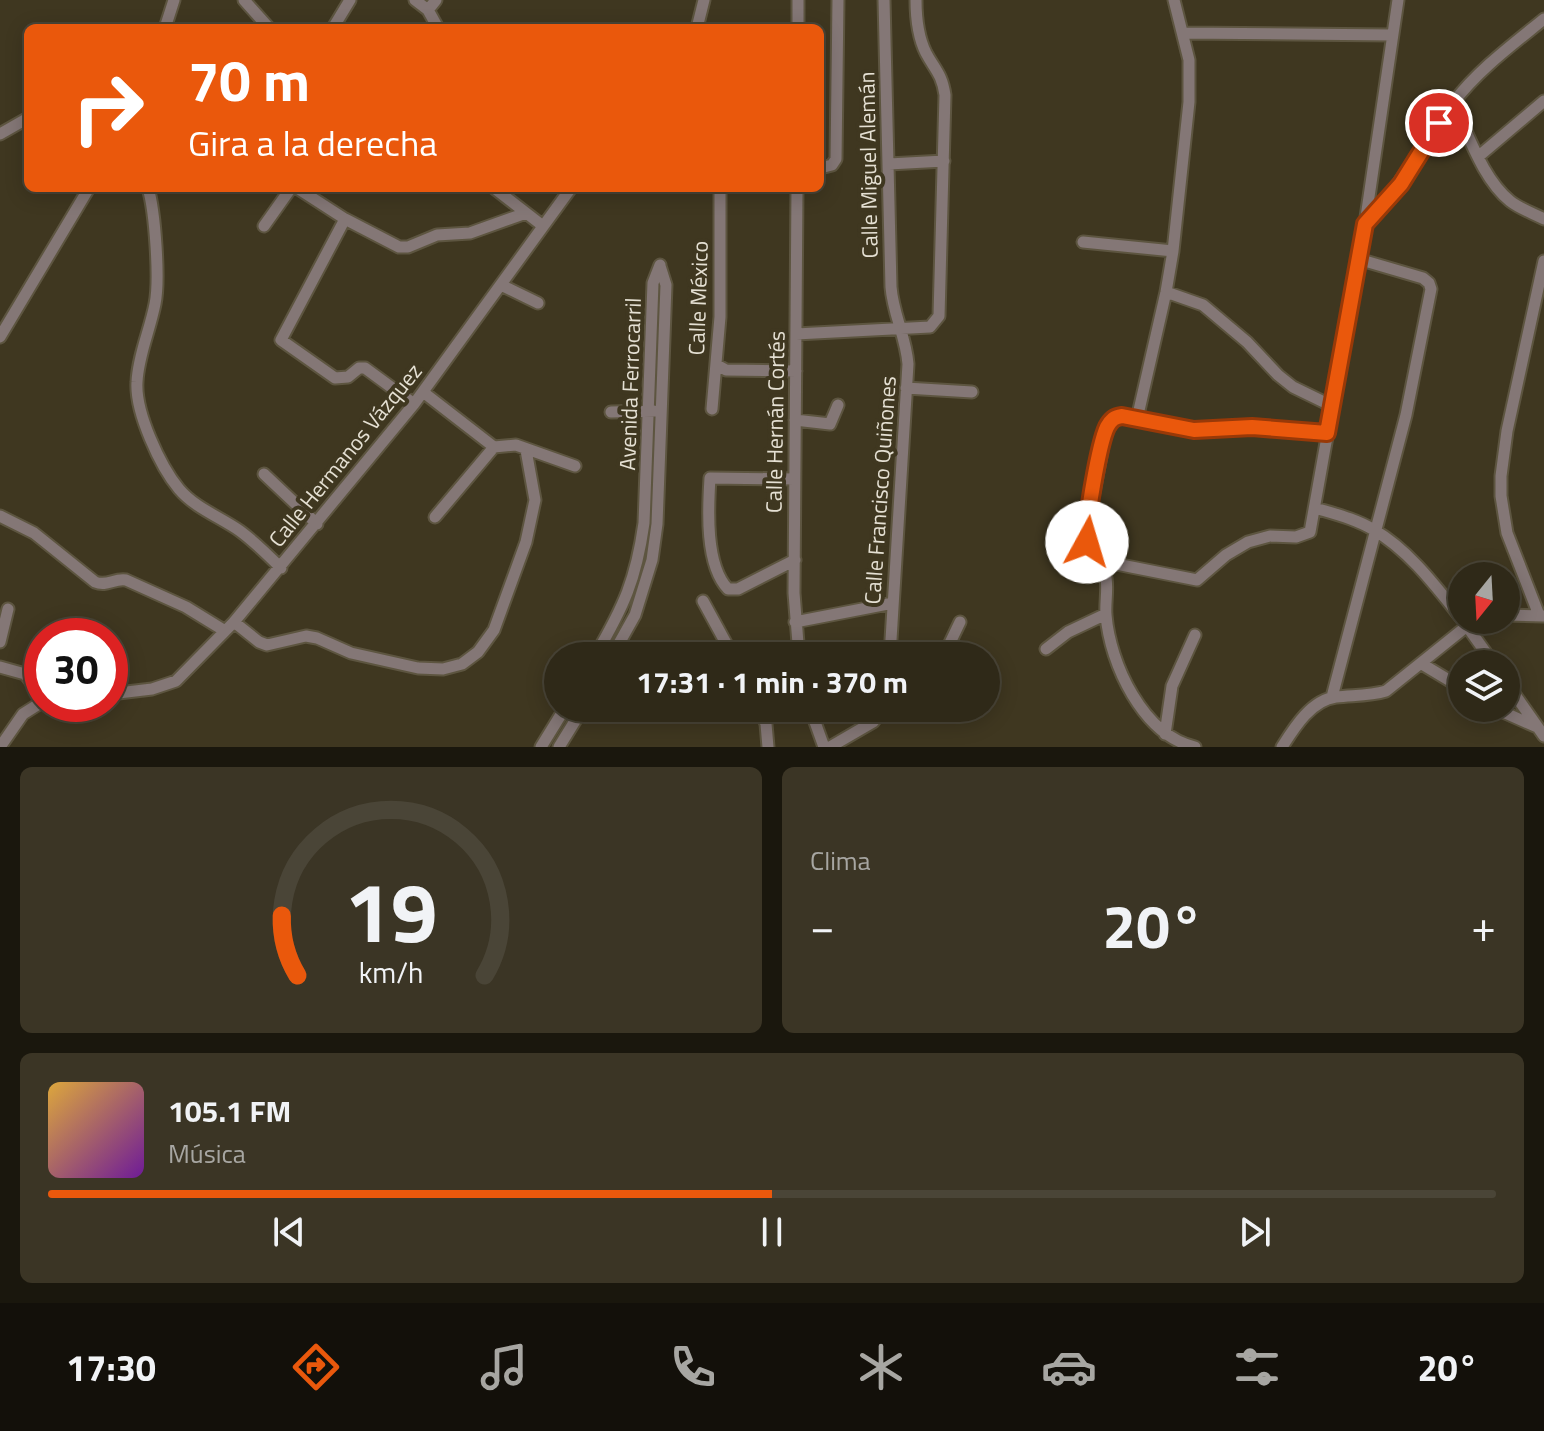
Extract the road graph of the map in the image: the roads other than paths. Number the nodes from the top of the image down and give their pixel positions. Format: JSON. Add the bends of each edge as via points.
{"nodes":[{"id":1,"x":174,"y":0,"type":"edge"},
{"id":2,"x":244,"y":0,"type":"edge"},
{"id":3,"x":350,"y":0,"type":"edge"},
{"id":4,"x":415,"y":0,"type":"edge"},
{"id":5,"x":436,"y":0,"type":"edge"},
{"id":6,"x":704,"y":0,"type":"edge"},
{"id":7,"x":798,"y":0,"type":"edge"},
{"id":8,"x":838,"y":0,"type":"edge"},
{"id":9,"x":884,"y":0,"type":"edge"},
{"id":10,"x":916,"y":0,"type":"edge"},
{"id":11,"x":1174,"y":0,"type":"edge"},
{"id":12,"x":1398,"y":0,"type":"edge"},
{"id":13,"x":428,"y":10,"type":"junction"},
{"id":14,"x":1544,"y":19,"type":"edge"},
{"id":15,"x":166,"y":24,"type":"edge"},
{"id":16,"x":265,"y":24,"type":"edge"},
{"id":17,"x":335,"y":24,"type":"edge"},
{"id":18,"x":436,"y":24,"type":"edge"},
{"id":19,"x":698,"y":24,"type":"edge"},
{"id":20,"x":798,"y":24,"type":"edge"},
{"id":21,"x":1183,"y":33,"type":"junction"},
{"id":22,"x":1392,"y":35,"type":"junction"},
{"id":23,"x":1544,"y":101,"type":"edge"},
{"id":24,"x":1453,"y":103,"type":"junction"},
{"id":25,"x":24,"y":120,"type":"edge"},
{"id":26,"x":0,"y":134,"type":"edge"},
{"id":27,"x":1479,"y":156,"type":"junction"},
{"id":28,"x":944,"y":161,"type":"junction"},
{"id":29,"x":889,"y":164,"type":"junction"},
{"id":30,"x":826,"y":166,"type":"edge"},
{"id":31,"x":87,"y":192,"type":"edge"},
{"id":32,"x":149,"y":192,"type":"edge"},
{"id":33,"x":291,"y":192,"type":"edge"},
{"id":34,"x":301,"y":192,"type":"edge"},
{"id":35,"x":499,"y":192,"type":"edge"},
{"id":36,"x":568,"y":192,"type":"edge"},
{"id":37,"x":720,"y":192,"type":"edge"},
{"id":38,"x":797,"y":192,"type":"edge"},
{"id":39,"x":526,"y":213,"type":"junction"},
{"id":40,"x":345,"y":219,"type":"junction"},
{"id":41,"x":1544,"y":219,"type":"edge"},
{"id":42,"x":1365,"y":224,"type":"junction"},
{"id":43,"x":264,"y":226,"type":"dead end"},
{"id":44,"x":543,"y":226,"type":"junction"},
{"id":45,"x":1083,"y":242,"type":"dead end"},
{"id":46,"x":1173,"y":251,"type":"junction"},
{"id":47,"x":1358,"y":259,"type":"junction"},
{"id":48,"x":1544,"y":261,"type":"edge"},
{"id":49,"x":501,"y":285,"type":"junction"},
{"id":50,"x":1166,"y":292,"type":"junction"},
{"id":51,"x":538,"y":303,"type":"dead end"},
{"id":52,"x":899,"y":329,"type":"junction"},
{"id":53,"x":796,"y":334,"type":"junction"},
{"id":54,"x":0,"y":337,"type":"edge"},
{"id":55,"x":717,"y":365,"type":"junction"},
{"id":56,"x":796,"y":371,"type":"junction"},
{"id":57,"x":906,"y":388,"type":"junction"},
{"id":58,"x":423,"y":392,"type":"junction"},
{"id":59,"x":972,"y":392,"type":"dead end"},
{"id":60,"x":414,"y":404,"type":"junction"},
{"id":61,"x":838,"y":405,"type":"dead end"},
{"id":62,"x":1332,"y":406,"type":"junction"},
{"id":63,"x":712,"y":409,"type":"dead end"},
{"id":64,"x":611,"y":412,"type":"dead end"},
{"id":65,"x":655,"y":412,"type":"junction"},
{"id":66,"x":1137,"y":419,"type":"junction"},
{"id":67,"x":795,"y":420,"type":"junction"},
{"id":68,"x":1327,"y":433,"type":"junction"},
{"id":69,"x":494,"y":447,"type":"junction"},
{"id":70,"x":526,"y":450,"type":"junction"},
{"id":71,"x":575,"y":466,"type":"dead end"},
{"id":72,"x":264,"y":474,"type":"dead end"},
{"id":73,"x":794,"y":479,"type":"junction"},
{"id":74,"x":1315,"y":508,"type":"junction"},
{"id":75,"x":0,"y":516,"type":"edge"},
{"id":76,"x":435,"y":517,"type":"dead end"},
{"id":77,"x":317,"y":524,"type":"junction"},
{"id":78,"x":1375,"y":531,"type":"junction"},
{"id":79,"x":639,"y":558,"type":"junction"},
{"id":80,"x":652,"y":560,"type":"junction"},
{"id":81,"x":795,"y":560,"type":"junction"},
{"id":82,"x":1101,"y":561,"type":"junction"},
{"id":83,"x":281,"y":568,"type":"junction"},
{"id":84,"x":1448,"y":600,"type":"edge"},
{"id":85,"x":703,"y":601,"type":"dead end"},
{"id":86,"x":893,"y":603,"type":"junction"},
{"id":87,"x":8,"y":609,"type":"dead end"},
{"id":88,"x":1106,"y":614,"type":"junction"},
{"id":89,"x":1520,"y":615,"type":"edge"},
{"id":90,"x":1542,"y":615,"type":"edge"},
{"id":91,"x":795,"y":622,"type":"junction"},
{"id":92,"x":960,"y":622,"type":"dead end"},
{"id":93,"x":229,"y":627,"type":"junction"},
{"id":94,"x":1453,"y":634,"type":"edge"},
{"id":95,"x":1195,"y":635,"type":"dead end"},
{"id":96,"x":0,"y":642,"type":"edge"},
{"id":97,"x":603,"y":642,"type":"edge"},
{"id":98,"x":620,"y":642,"type":"edge"},
{"id":99,"x":725,"y":642,"type":"edge"},
{"id":100,"x":797,"y":642,"type":"edge"},
{"id":101,"x":891,"y":642,"type":"edge"},
{"id":102,"x":950,"y":642,"type":"edge"},
{"id":103,"x":1046,"y":649,"type":"dead end"},
{"id":104,"x":1422,"y":664,"type":"junction"},
{"id":105,"x":0,"y":667,"type":"edge"},
{"id":106,"x":24,"y":674,"type":"edge"},
{"id":107,"x":1448,"y":680,"type":"edge"},
{"id":108,"x":128,"y":692,"type":"edge"},
{"id":109,"x":1332,"y":697,"type":"junction"},
{"id":110,"x":1520,"y":702,"type":"edge"},
{"id":111,"x":24,"y":713,"type":"edge"},
{"id":112,"x":1520,"y":721,"type":"edge"},
{"id":113,"x":556,"y":722,"type":"edge"},
{"id":114,"x":574,"y":722,"type":"edge"},
{"id":115,"x":765,"y":722,"type":"edge"},
{"id":116,"x":816,"y":722,"type":"edge"},
{"id":117,"x":873,"y":722,"type":"edge"},
{"id":118,"x":1541,"y":732,"type":"edge"},
{"id":119,"x":1165,"y":734,"type":"junction"},
{"id":120,"x":0,"y":747,"type":"edge"},
{"id":121,"x":541,"y":747,"type":"edge"},
{"id":122,"x":559,"y":747,"type":"edge"},
{"id":123,"x":768,"y":747,"type":"edge"},
{"id":124,"x":827,"y":747,"type":"edge"},
{"id":125,"x":1195,"y":747,"type":"edge"},
{"id":126,"x":1282,"y":747,"type":"edge"}],
"edges":[{"from":1,"to":15,"type":"street"},
{"from":2,"to":16,"type":"street"},
{"from":3,"to":17,"type":"street"},
{"from":4,"to":13,"type":"street"},
{"from":5,"to":13,"type":"street"},
{"from":6,"to":19,"type":"street"},
{"from":7,"to":20,"type":"street"},
{"from":8,"to":30,"type":"street","via":[[836,151]]},
{"from":9,"to":29,"type":"street","name":"Calle Miguel Alemán"},
{"from":10,"to":28,"type":"street","via":[[924,49],[943,83]]},
{"from":11,"to":21,"type":"street"},
{"from":12,"to":22,"type":"street"},
{"from":13,"to":18,"type":"street"},
{"from":14,"to":24,"type":"street"},
{"from":21,"to":22,"type":"street"},
{"from":21,"to":46,"type":"street","via":[[1189,102]]},
{"from":22,"to":42,"type":"street"},
{"from":23,"to":27,"type":"street"},
{"from":24,"to":27,"type":"street"},
{"from":24,"to":42,"type":"street","via":[[1401,184]]},
{"from":25,"to":26,"type":"street"},
{"from":27,"to":41,"type":"street","via":[[1498,189]]},
{"from":28,"to":29,"type":"street"},
{"from":28,"to":52,"type":"street","via":[[939,316],[930,327]]},
{"from":29,"to":52,"type":"street","name":"Calle Miguel Alemán","via":[[892,305]]},
{"from":31,"to":54,"type":"street"},
{"from":32,"to":83,"type":"street","via":[[157,285],[138,371],[140,408],[157,453],[184,495],[242,532]]},
{"from":33,"to":43,"type":"street"},
{"from":34,"to":40,"type":"street"},
{"from":35,"to":39,"type":"street"},
{"from":36,"to":44,"type":"street","name":"Calle Hermanos Vázquez"},
{"from":37,"to":55,"type":"street","name":"Calle México"},
{"from":38,"to":53,"type":"street","name":"Calle Hernán Cortés"},
{"from":39,"to":40,"type":"street","via":[[408,247]]},
{"from":39,"to":44,"type":"street"},
{"from":40,"to":60,"type":"street","via":[[281,340],[335,378],[365,368]]},
{"from":42,"to":47,"type":"street"},
{"from":44,"to":49,"type":"street","name":"Calle Hermanos Vázquez"},
{"from":45,"to":46,"type":"street"},
{"from":46,"to":50,"type":"street"},
{"from":47,"to":62,"type":"street"},
{"from":47,"to":78,"type":"street","via":[[1423,278],[1431,289]]},
{"from":48,"to":90,"type":"street","via":[[1501,476],[1507,533]]},
{"from":49,"to":51,"type":"street"},
{"from":49,"to":58,"type":"street","name":"Calle Hermanos Vázquez"},
{"from":50,"to":62,"type":"street","via":[[1203,305],[1286,381]]},
{"from":50,"to":66,"type":"street"},
{"from":52,"to":53,"type":"street"},
{"from":52,"to":57,"type":"street","name":"Calle Francisco Quiñones","via":[[907,352]]},
{"from":53,"to":56,"type":"street","name":"Calle Hernán Cortés"},
{"from":55,"to":56,"type":"street","via":[[726,370]]},
{"from":55,"to":63,"type":"street","name":"Calle México"},
{"from":56,"to":67,"type":"street","name":"Calle Hernán Cortés"},
{"from":57,"to":59,"type":"street"},
{"from":57,"to":86,"type":"street","name":"Calle Francisco Quiñones"},
{"from":58,"to":60,"type":"street","name":"Calle Hermanos Vázquez"},
{"from":58,"to":69,"type":"street"},
{"from":60,"to":77,"type":"street","name":"Calle Hermanos Vázquez"},
{"from":61,"to":67,"type":"street","via":[[830,424]]},
{"from":62,"to":68,"type":"street"},
{"from":64,"to":65,"type":"street"},
{"from":65,"to":65,"type":"street","name":"Avenida Ferrocarril","via":[[666,285],[660,265],[653,283]]},
{"from":65,"to":79,"type":"street","name":"Avenida Ferrocarril"},
{"from":65,"to":80,"type":"street","name":"Avenida Ferrocarril","via":[[657,524]]},
{"from":66,"to":68,"type":"street","via":[[1194,430],[1252,427]]},
{"from":66,"to":82,"type":"street","via":[[1115,417],[1106,430],[1086,533],[1090,549]]},
{"from":67,"to":73,"type":"street","name":"Calle Hernán Cortés"},
{"from":68,"to":74,"type":"street"},
{"from":69,"to":70,"type":"street","via":[[508,444]]},
{"from":69,"to":76,"type":"street"},
{"from":70,"to":71,"type":"street"},
{"from":70,"to":93,"type":"street","via":[[535,500],[526,542],[494,630],[462,664],[418,668],[306,636],[267,645]]},
{"from":72,"to":77,"type":"street"},
{"from":73,"to":81,"type":"street","name":"Calle Hernán Cortés"},
{"from":73,"to":81,"type":"street","via":[[710,478],[708,511],[717,570],[728,589]]},
{"from":74,"to":78,"type":"street"},
{"from":74,"to":82,"type":"street","via":[[1305,536],[1248,542],[1197,580]]},
{"from":75,"to":93,"type":"street","via":[[34,533],[101,585],[126,580]]},
{"from":77,"to":83,"type":"street","name":"Calle Hermanos Vázquez"},
{"from":78,"to":84,"type":"street"},
{"from":78,"to":109,"type":"street"},
{"from":79,"to":80,"type":"street"},
{"from":79,"to":97,"type":"street","name":"Avenida Ferrocarril","via":[[622,608]]},
{"from":80,"to":98,"type":"street","name":"Avenida Ferrocarril","via":[[635,615]]},
{"from":81,"to":91,"type":"street","name":"Calle Hernán Cortés"},
{"from":82,"to":88,"type":"street"},
{"from":83,"to":93,"type":"street","name":"Calle Hermanos Vázquez"},
{"from":85,"to":99,"type":"street"},
{"from":86,"to":91,"type":"street"},
{"from":86,"to":101,"type":"street","name":"Calle Francisco Quiñones"},
{"from":87,"to":96,"type":"street"},
{"from":88,"to":103,"type":"street"},
{"from":88,"to":119,"type":"street","via":[[1133,698]]},
{"from":89,"to":90,"type":"street"},
{"from":91,"to":100,"type":"street","name":"Calle Hernán Cortés"},
{"from":92,"to":102,"type":"street"},
{"from":93,"to":108,"type":"street","name":"Calle Hermanos Vázquez","via":[[176,681]]},
{"from":94,"to":104,"type":"street"},
{"from":95,"to":119,"type":"street","via":[[1172,686]]},
{"from":104,"to":107,"type":"street"},
{"from":104,"to":109,"type":"street","via":[[1386,691]]},
{"from":105,"to":106,"type":"street"},
{"from":109,"to":126,"type":"street","via":[[1312,709]]},
{"from":110,"to":118,"type":"street"},
{"from":111,"to":120,"type":"street"},
{"from":112,"to":118,"type":"street"},
{"from":113,"to":121,"type":"street"},
{"from":114,"to":122,"type":"street"},
{"from":115,"to":123,"type":"street"},
{"from":116,"to":124,"type":"street"},
{"from":117,"to":124,"type":"street"},
{"from":119,"to":125,"type":"street"}]}
